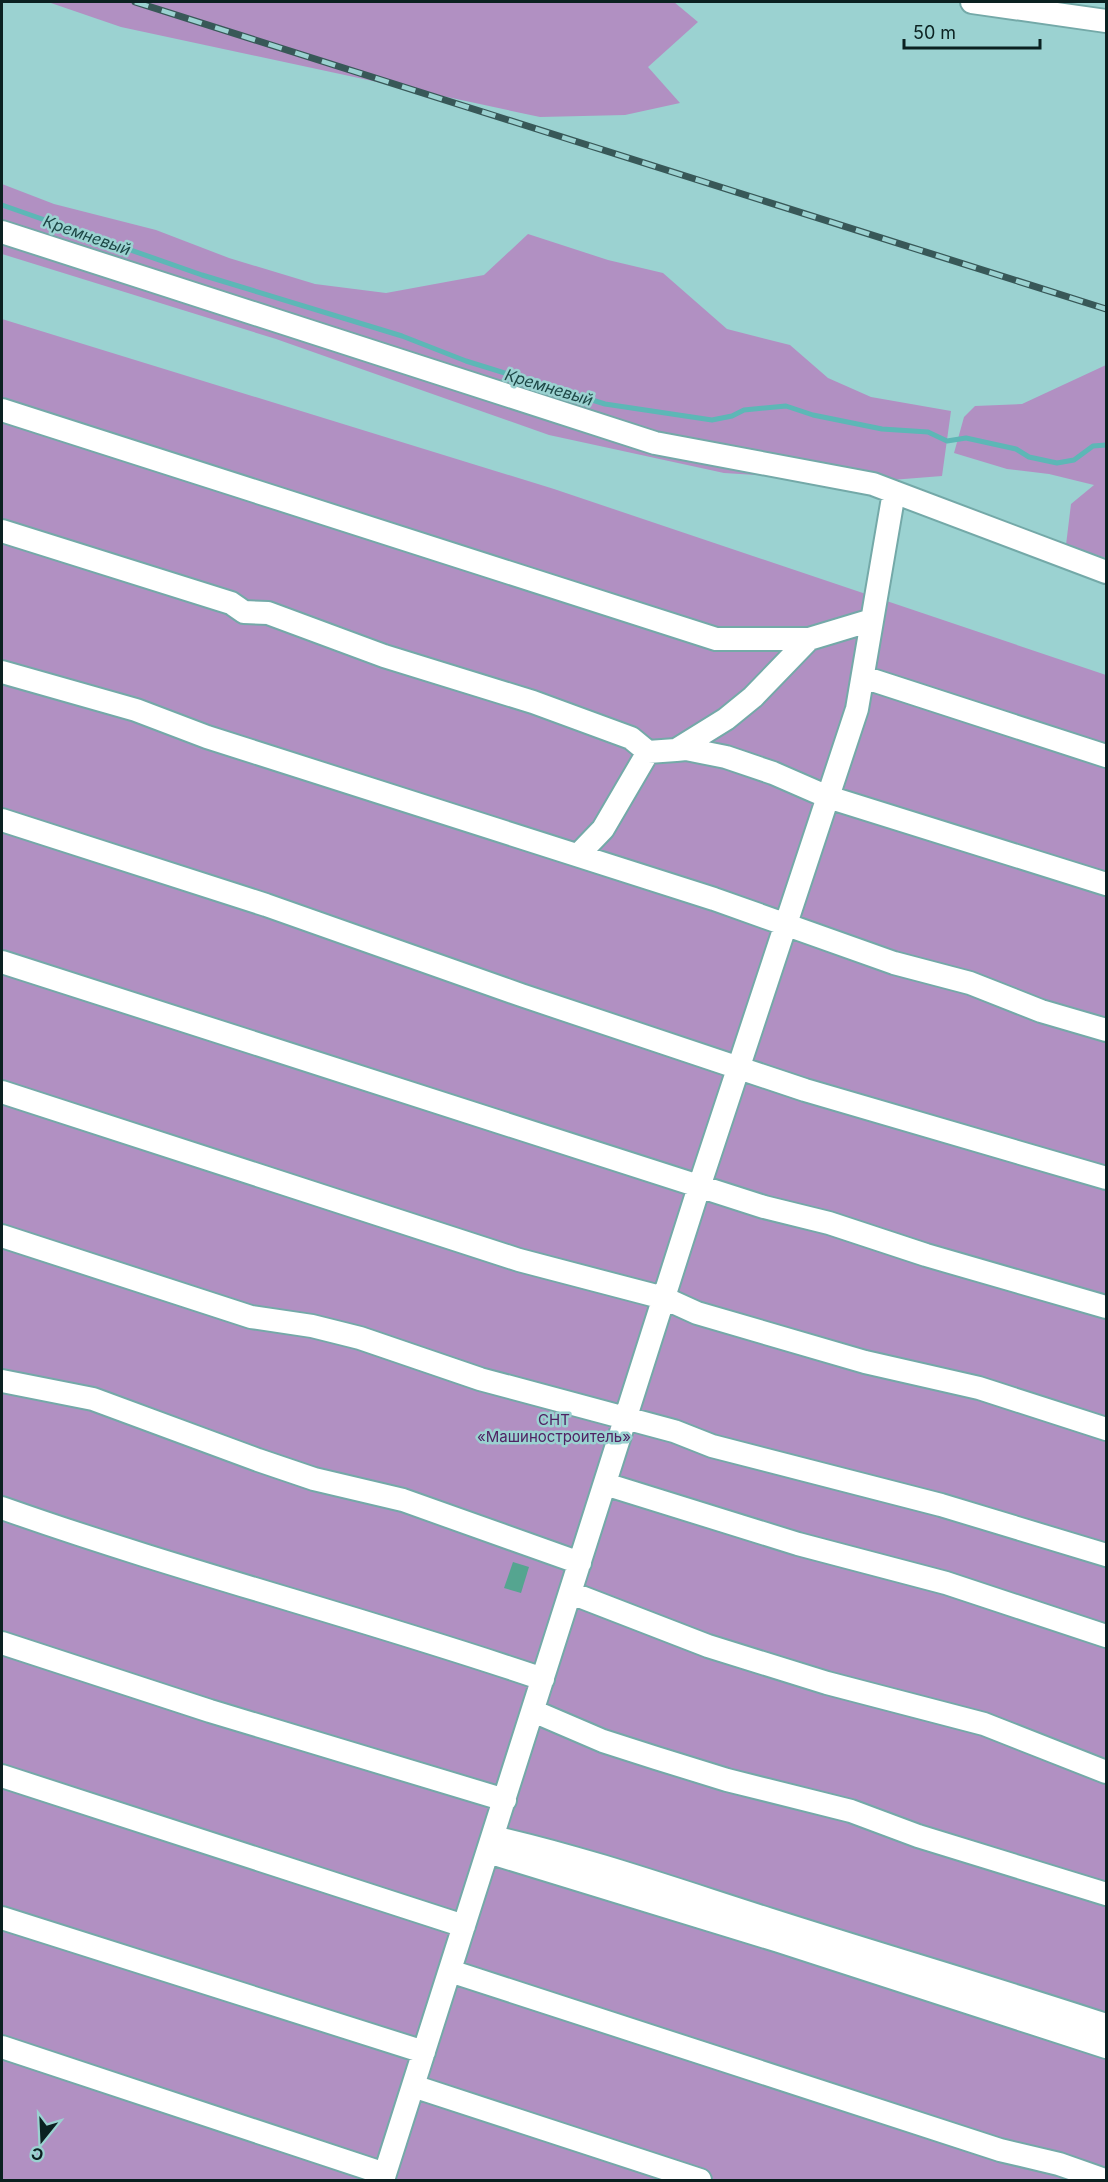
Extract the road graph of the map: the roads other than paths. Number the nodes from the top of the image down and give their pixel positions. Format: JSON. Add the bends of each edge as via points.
{"nodes":[{"id":1,"x":972,"y":2,"type":"edge"},
{"id":2,"x":1107,"y":21,"type":"edge"},
{"id":3,"x":2,"y":232,"type":"edge"},
{"id":4,"x":2,"y":410,"type":"edge"},
{"id":5,"x":894,"y":492,"type":"junction"},
{"id":6,"x":2,"y":531,"type":"edge"},
{"id":7,"x":1107,"y":572,"type":"edge"},
{"id":8,"x":872,"y":620,"type":"junction"},
{"id":9,"x":810,"y":639,"type":"junction"},
{"id":10,"x":2,"y":672,"type":"edge"},
{"id":11,"x":862,"y":677,"type":"junction"},
{"id":12,"x":676,"y":750,"type":"junction"},
{"id":13,"x":648,"y":752,"type":"junction"},
{"id":14,"x":1107,"y":756,"type":"edge"},
{"id":15,"x":828,"y":797,"type":"junction"},
{"id":16,"x":2,"y":820,"type":"edge"},
{"id":17,"x":578,"y":855,"type":"junction"},
{"id":18,"x":1107,"y":884,"type":"edge"},
{"id":19,"x":787,"y":924,"type":"junction"},
{"id":20,"x":2,"y":962,"type":"edge"},
{"id":21,"x":1107,"y":1030,"type":"edge"},
{"id":22,"x":738,"y":1069,"type":"junction"},
{"id":23,"x":2,"y":1092,"type":"edge"},
{"id":24,"x":1107,"y":1178,"type":"edge"},
{"id":25,"x":700,"y":1184,"type":"junction"},
{"id":26,"x":2,"y":1236,"type":"edge"},
{"id":27,"x":664,"y":1298,"type":"junction"},
{"id":28,"x":1107,"y":1307,"type":"edge"},
{"id":29,"x":2,"y":1381,"type":"edge"},
{"id":30,"x":626,"y":1420,"type":"junction"},
{"id":31,"x":1107,"y":1430,"type":"edge"},
{"id":32,"x":605,"y":1484,"type":"junction"},
{"id":33,"x":2,"y":1508,"type":"edge"},
{"id":34,"x":1107,"y":1555,"type":"edge"},
{"id":35,"x":580,"y":1563,"type":"junction"},
{"id":36,"x":571,"y":1593,"type":"junction"},
{"id":37,"x":1107,"y":1636,"type":"edge"},
{"id":38,"x":2,"y":1643,"type":"edge"},
{"id":39,"x":543,"y":1679,"type":"junction"},
{"id":40,"x":533,"y":1711,"type":"junction"},
{"id":41,"x":1107,"y":1772,"type":"edge"},
{"id":42,"x":2,"y":1776,"type":"edge"},
{"id":43,"x":505,"y":1800,"type":"junction"},
{"id":44,"x":490,"y":1845,"type":"junction"},
{"id":45,"x":1107,"y":1894,"type":"edge"},
{"id":46,"x":2,"y":1918,"type":"edge"},
{"id":47,"x":464,"y":1926,"type":"junction"},
{"id":48,"x":450,"y":1971,"type":"junction"},
{"id":49,"x":1107,"y":2025,"type":"edge"},
{"id":50,"x":2,"y":2047,"type":"edge"},
{"id":51,"x":1107,"y":2047,"type":"edge"},
{"id":52,"x":424,"y":2052,"type":"junction"},
{"id":53,"x":413,"y":2086,"type":"junction"},
{"id":54,"x":384,"y":2177,"type":"edge"},
{"id":55,"x":700,"y":2181,"type":"edge"},
{"id":56,"x":1105,"y":2181,"type":"edge"}],
"edges":[{"from":1,"to":2,"type":"lane"},
{"from":3,"to":5,"type":"lane","via":[[655,443],[873,484]]},
{"from":4,"to":9,"type":"lane","via":[[717,639]]},
{"from":5,"to":7,"type":"lane"},
{"from":5,"to":8,"type":"lane"},
{"from":6,"to":13,"type":"lane","via":[[231,603],[244,612],[268,613],[384,656],[533,702],[631,738]]},
{"from":8,"to":9,"type":"lane"},
{"from":8,"to":11,"type":"lane"},
{"from":9,"to":12,"type":"lane","via":[[753,697]]},
{"from":10,"to":17,"type":"lane","via":[[136,710],[207,737]]},
{"from":11,"to":14,"type":"lane"},
{"from":11,"to":15,"type":"lane","via":[[857,709]]},
{"from":12,"to":13,"type":"lane"},
{"from":12,"to":15,"type":"lane","via":[[726,757]]},
{"from":13,"to":17,"type":"lane","via":[[603,829]]},
{"from":15,"to":18,"type":"lane"},
{"from":15,"to":19,"type":"lane"},
{"from":16,"to":22,"type":"lane","via":[[266,904]]},
{"from":17,"to":19,"type":"lane"},
{"from":19,"to":21,"type":"lane","via":[[894,963],[969,983],[1041,1011]]},
{"from":19,"to":22,"type":"lane"},
{"from":20,"to":25,"type":"lane"},
{"from":22,"to":24,"type":"lane"},
{"from":22,"to":25,"type":"lane"},
{"from":23,"to":27,"type":"lane","via":[[316,1192],[428,1232]]},
{"from":25,"to":27,"type":"lane"},
{"from":25,"to":28,"type":"lane","via":[[764,1207],[830,1223]]},
{"from":26,"to":30,"type":"lane","via":[[251,1317],[360,1338],[480,1379]]},
{"from":27,"to":30,"type":"lane"},
{"from":27,"to":31,"type":"lane","via":[[697,1313],[865,1362],[979,1388]]},
{"from":29,"to":35,"type":"lane","via":[[93,1400],[314,1479],[403,1500]]},
{"from":30,"to":32,"type":"lane"},
{"from":30,"to":34,"type":"lane","via":[[941,1505]]},
{"from":32,"to":35,"type":"lane"},
{"from":32,"to":37,"type":"lane","via":[[798,1544],[946,1583]]},
{"from":33,"to":39,"type":"lane"},
{"from":35,"to":36,"type":"lane"},
{"from":36,"to":39,"type":"lane"},
{"from":36,"to":41,"type":"lane","via":[[708,1646],[827,1683],[984,1724]]},
{"from":38,"to":43,"type":"lane"},
{"from":39,"to":40,"type":"lane"},
{"from":40,"to":43,"type":"lane"},
{"from":40,"to":45,"type":"lane","via":[[603,1741],[656,1758],[851,1811],[918,1836]]},
{"from":42,"to":47,"type":"lane"},
{"from":43,"to":44,"type":"lane"},
{"from":44,"to":47,"type":"lane"},
{"from":44,"to":49,"type":"lane","via":[[532,1846]]},
{"from":44,"to":51,"type":"lane"},
{"from":46,"to":52,"type":"lane"},
{"from":47,"to":48,"type":"lane"},
{"from":48,"to":52,"type":"lane"},
{"from":48,"to":56,"type":"lane"},
{"from":50,"to":54,"type":"lane"},
{"from":52,"to":53,"type":"lane"},
{"from":53,"to":54,"type":"lane"},
{"from":53,"to":55,"type":"lane"}]}
